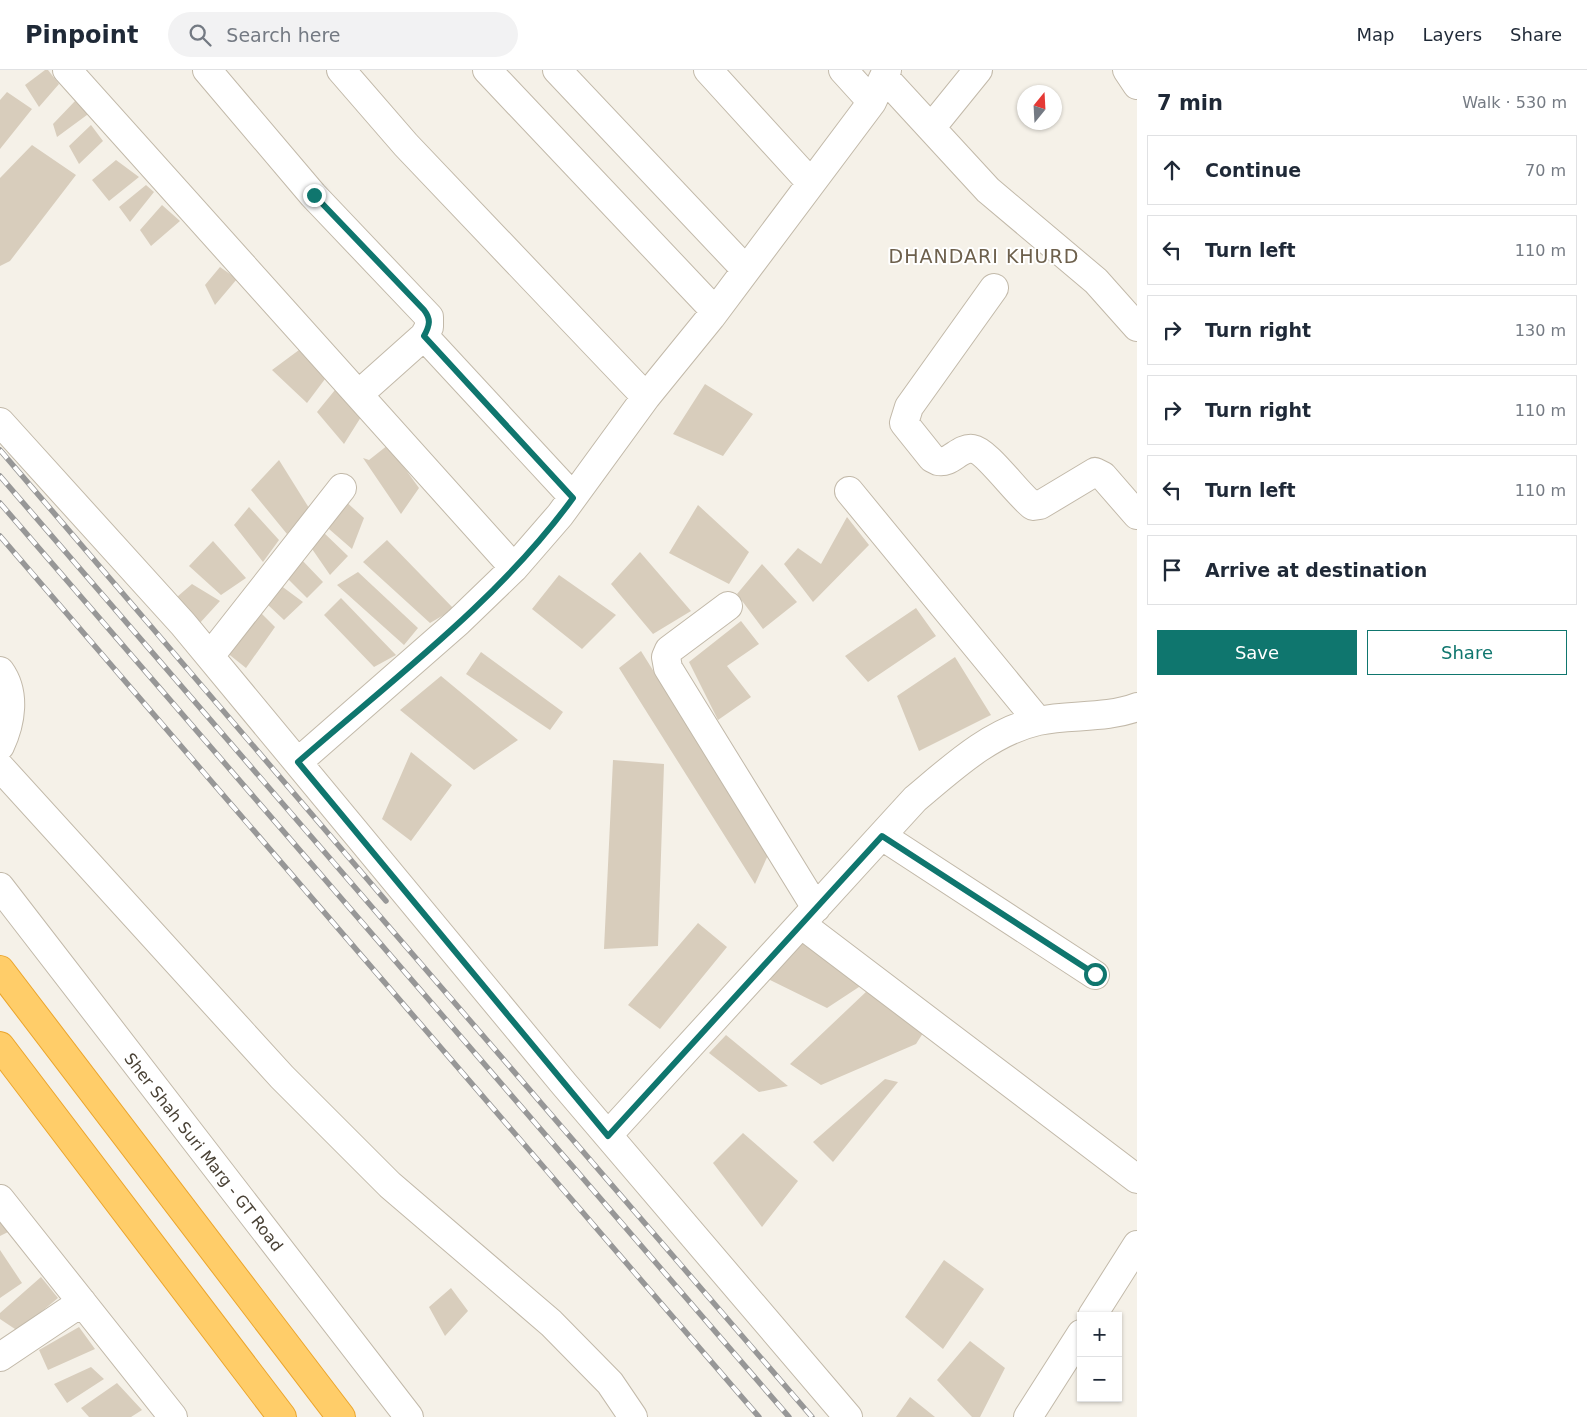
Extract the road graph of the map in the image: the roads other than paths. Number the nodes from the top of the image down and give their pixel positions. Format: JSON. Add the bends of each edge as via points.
{"nodes":[{"id":1,"x":67,"y":70,"type":"edge"},
{"id":2,"x":207,"y":70,"type":"edge"},
{"id":3,"x":341,"y":70,"type":"edge"},
{"id":4,"x":487,"y":70,"type":"edge"},
{"id":5,"x":557,"y":70,"type":"edge"},
{"id":6,"x":708,"y":70,"type":"edge"},
{"id":7,"x":843,"y":70,"type":"edge"},
{"id":8,"x":978,"y":70,"type":"edge"},
{"id":9,"x":1128,"y":70,"type":"edge"},
{"id":10,"x":886,"y":74,"type":"edge"},
{"id":11,"x":1137,"y":85,"type":"edge"},
{"id":12,"x":872,"y":102,"type":"junction"},
{"id":13,"x":931,"y":128,"type":"junction"},
{"id":14,"x":811,"y":183,"type":"junction"},
{"id":15,"x":746,"y":270,"type":"junction"},
{"id":16,"x":994,"y":288,"type":"dead end"},
{"id":17,"x":715,"y":311,"type":"junction"},
{"id":18,"x":1137,"y":327,"type":"edge"},
{"id":19,"x":424,"y":336,"type":"junction"},
{"id":20,"x":359,"y":394,"type":"junction"},
{"id":21,"x":646,"y":397,"type":"junction"},
{"id":22,"x":0,"y":422,"type":"edge"},
{"id":23,"x":342,"y":488,"type":"dead end"},
{"id":24,"x":849,"y":491,"type":"dead end"},
{"id":25,"x":573,"y":498,"type":"junction"},
{"id":26,"x":1137,"y":515,"type":"edge"},
{"id":27,"x":514,"y":568,"type":"junction"},
{"id":28,"x":728,"y":606,"type":"dead end"},
{"id":29,"x":210,"y":656,"type":"junction"},
{"id":30,"x":0,"y":671,"type":"edge"},
{"id":31,"x":1137,"y":707,"type":"edge"},
{"id":32,"x":1038,"y":721,"type":"junction"},
{"id":33,"x":0,"y":746,"type":"edge"},
{"id":34,"x":298,"y":762,"type":"junction"},
{"id":35,"x":0,"y":767,"type":"edge"},
{"id":36,"x":882,"y":836,"type":"junction"},
{"id":37,"x":0,"y":886,"type":"edge"},
{"id":38,"x":808,"y":916,"type":"junction"},
{"id":39,"x":0,"y":970,"type":"edge"},
{"id":40,"x":1095,"y":974,"type":"dead end"},
{"id":41,"x":0,"y":1046,"type":"edge"},
{"id":42,"x":608,"y":1136,"type":"junction"},
{"id":43,"x":1137,"y":1179,"type":"edge"},
{"id":44,"x":0,"y":1199,"type":"edge"},
{"id":45,"x":1137,"y":1245,"type":"edge"},
{"id":46,"x":82,"y":1302,"type":"junction"},
{"id":47,"x":1095,"y":1312,"type":"edge"},
{"id":48,"x":1077,"y":1340,"type":"edge"},
{"id":49,"x":0,"y":1357,"type":"edge"},
{"id":50,"x":173,"y":1417,"type":"edge"},
{"id":51,"x":282,"y":1417,"type":"edge"},
{"id":52,"x":341,"y":1417,"type":"edge"},
{"id":53,"x":409,"y":1417,"type":"edge"},
{"id":54,"x":633,"y":1417,"type":"edge"},
{"id":55,"x":848,"y":1417,"type":"edge"},
{"id":56,"x":1028,"y":1417,"type":"edge"}],
"edges":[{"from":1,"to":20,"type":"street"},
{"from":2,"to":19,"type":"street","via":[[314,195],[424,310],[429,317],[429,327]]},
{"from":3,"to":21,"type":"street","via":[[406,145]]},
{"from":4,"to":17,"type":"street"},
{"from":5,"to":15,"type":"street"},
{"from":6,"to":14,"type":"street"},
{"from":7,"to":12,"type":"street"},
{"from":8,"to":13,"type":"street"},
{"from":9,"to":11,"type":"street"},
{"from":10,"to":12,"type":"street"},
{"from":10,"to":13,"type":"street"},
{"from":12,"to":14,"type":"street"},
{"from":13,"to":18,"type":"street","via":[[988,190],[1096,281]]},
{"from":14,"to":15,"type":"street"},
{"from":15,"to":17,"type":"street"},
{"from":16,"to":26,"type":"street","via":[[909,407],[904,423],[908,431],[938,461],[943,462],[966,450],[980,452],[1032,506],[1040,505],[1095,472],[1103,476]]},
{"from":17,"to":21,"type":"street"},
{"from":19,"to":20,"type":"street"},
{"from":19,"to":25,"type":"street"},
{"from":20,"to":27,"type":"street"},
{"from":21,"to":25,"type":"street"},
{"from":22,"to":29,"type":"street"},
{"from":23,"to":29,"type":"street"},
{"from":24,"to":32,"type":"street"},
{"from":25,"to":27,"type":"street"},
{"from":27,"to":34,"type":"street","via":[[458,622]]},
{"from":28,"to":38,"type":"street","via":[[669,650],[666,657],[668,668]]},
{"from":29,"to":34,"type":"street"},
{"from":30,"to":33,"type":"street","via":[[10,697],[10,717]]},
{"from":31,"to":32,"type":"street","via":[[1121,713]]},
{"from":32,"to":36,"type":"street","via":[[1001,734],[961,761],[915,799]]},
{"from":34,"to":42,"type":"street"},
{"from":35,"to":54,"type":"street","via":[[282,1077],[390,1186],[551,1323],[610,1383]]},
{"from":36,"to":38,"type":"street"},
{"from":36,"to":40,"type":"street"},
{"from":37,"to":53,"type":"street","name":"Sher Shah Suri Marg - GT Road"},
{"from":38,"to":42,"type":"street"},
{"from":38,"to":43,"type":"street"},
{"from":39,"to":52,"type":"highway"},
{"from":41,"to":51,"type":"highway"},
{"from":42,"to":55,"type":"street"},
{"from":44,"to":46,"type":"street"},
{"from":45,"to":47,"type":"street"},
{"from":46,"to":49,"type":"street"},
{"from":46,"to":50,"type":"street"},
{"from":48,"to":56,"type":"street"}]}
